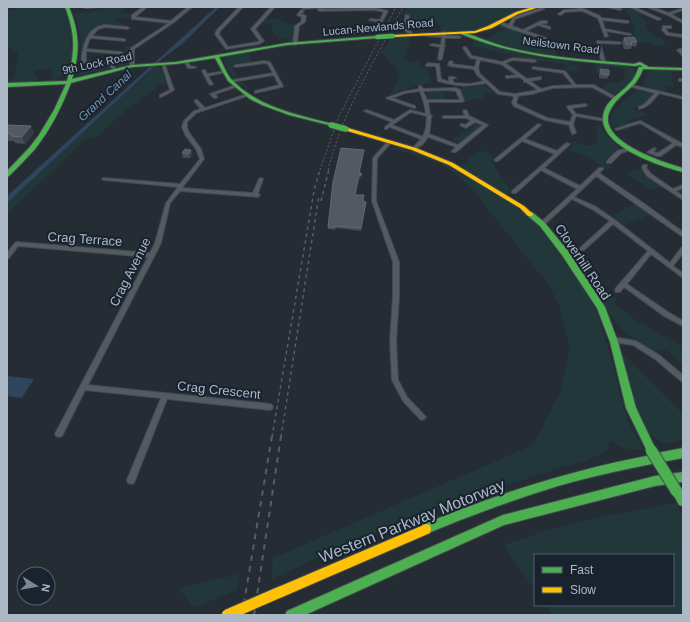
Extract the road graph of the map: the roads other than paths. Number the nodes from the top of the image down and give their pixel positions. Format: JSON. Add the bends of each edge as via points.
{"nodes":[{"id":1,"x":67,"y":7,"type":"edge"},
{"id":2,"x":145,"y":7,"type":"edge"},
{"id":3,"x":190,"y":7,"type":"edge"},
{"id":4,"x":241,"y":7,"type":"edge"},
{"id":5,"x":273,"y":7,"type":"edge"},
{"id":6,"x":578,"y":7,"type":"edge"},
{"id":7,"x":608,"y":7,"type":"edge"},
{"id":8,"x":632,"y":7,"type":"edge"},
{"id":9,"x":649,"y":7,"type":"edge"},
{"id":10,"x":320,"y":8,"type":"edge"},
{"id":11,"x":540,"y":8,"type":"edge"},
{"id":12,"x":303,"y":9,"type":"edge"},
{"id":13,"x":620,"y":9,"type":"dead end"},
{"id":14,"x":683,"y":9,"type":"edge"},
{"id":15,"x":582,"y":10,"type":"junction"},
{"id":16,"x":560,"y":14,"type":"dead end"},
{"id":17,"x":669,"y":14,"type":"junction"},
{"id":18,"x":407,"y":16,"type":"dead end"},
{"id":19,"x":600,"y":18,"type":"junction"},
{"id":20,"x":659,"y":19,"type":"dead end"},
{"id":21,"x":371,"y":20,"type":"dead end"},
{"id":22,"x":381,"y":21,"type":"junction"},
{"id":23,"x":172,"y":22,"type":"junction"},
{"id":24,"x":498,"y":22,"type":"junction"},
{"id":25,"x":546,"y":22,"type":"dead end"},
{"id":26,"x":627,"y":22,"type":"dead end"},
{"id":27,"x":683,"y":22,"type":"edge"},
{"id":28,"x":537,"y":24,"type":"junction"},
{"id":29,"x":510,"y":26,"type":"junction"},
{"id":30,"x":670,"y":27,"type":"dead end"},
{"id":31,"x":127,"y":28,"type":"dead end"},
{"id":32,"x":549,"y":28,"type":"dead end"},
{"id":33,"x":605,"y":30,"type":"junction"},
{"id":34,"x":524,"y":31,"type":"junction"},
{"id":35,"x":344,"y":33,"type":"dead end"},
{"id":36,"x":411,"y":34,"type":"junction"},
{"id":37,"x":629,"y":34,"type":"dead end"},
{"id":38,"x":427,"y":35,"type":"dead end"},
{"id":39,"x":444,"y":35,"type":"junction"},
{"id":40,"x":461,"y":35,"type":"junction"},
{"id":41,"x":606,"y":36,"type":"dead end"},
{"id":42,"x":683,"y":36,"type":"edge"},
{"id":43,"x":90,"y":37,"type":"junction"},
{"id":44,"x":545,"y":38,"type":"dead end"},
{"id":45,"x":124,"y":40,"type":"dead end"},
{"id":46,"x":619,"y":43,"type":"dead end"},
{"id":47,"x":295,"y":44,"type":"junction"},
{"id":48,"x":432,"y":45,"type":"dead end"},
{"id":49,"x":443,"y":46,"type":"junction"},
{"id":50,"x":248,"y":48,"type":"junction"},
{"id":51,"x":465,"y":48,"type":"dead end"},
{"id":52,"x":683,"y":49,"type":"edge"},
{"id":53,"x":84,"y":50,"type":"junction"},
{"id":54,"x":121,"y":53,"type":"dead end"},
{"id":55,"x":683,"y":55,"type":"edge"},
{"id":56,"x":216,"y":56,"type":"junction"},
{"id":57,"x":440,"y":59,"type":"dead end"},
{"id":58,"x":479,"y":59,"type":"junction"},
{"id":59,"x":186,"y":61,"type":"junction"},
{"id":60,"x":534,"y":61,"type":"dead end"},
{"id":61,"x":603,"y":61,"type":"junction"},
{"id":62,"x":451,"y":62,"type":"dead end"},
{"id":63,"x":502,"y":63,"type":"junction"},
{"id":64,"x":158,"y":65,"type":"junction"},
{"id":65,"x":132,"y":66,"type":"junction"},
{"id":66,"x":236,"y":66,"type":"dead end"},
{"id":67,"x":428,"y":66,"type":"dead end"},
{"id":68,"x":194,"y":67,"type":"dead end"},
{"id":69,"x":641,"y":67,"type":"junction"},
{"id":70,"x":476,"y":68,"type":"junction"},
{"id":71,"x":534,"y":68,"type":"dead end"},
{"id":72,"x":683,"y":69,"type":"edge"},
{"id":73,"x":71,"y":70,"type":"junction"},
{"id":74,"x":115,"y":70,"type":"junction"},
{"id":75,"x":224,"y":72,"type":"junction"},
{"id":76,"x":275,"y":74,"type":"junction"},
{"id":77,"x":519,"y":76,"type":"junction"},
{"id":78,"x":85,"y":78,"type":"junction"},
{"id":79,"x":454,"y":78,"type":"dead end"},
{"id":80,"x":507,"y":78,"type":"dead end"},
{"id":81,"x":540,"y":78,"type":"dead end"},
{"id":82,"x":525,"y":81,"type":"junction"},
{"id":83,"x":68,"y":82,"type":"junction"},
{"id":84,"x":485,"y":82,"type":"junction"},
{"id":85,"x":51,"y":83,"type":"junction"},
{"id":86,"x":204,"y":83,"type":"dead end"},
{"id":87,"x":234,"y":84,"type":"junction"},
{"id":88,"x":452,"y":84,"type":"junction"},
{"id":89,"x":7,"y":85,"type":"edge"},
{"id":90,"x":575,"y":86,"type":"junction"},
{"id":91,"x":633,"y":86,"type":"junction"},
{"id":92,"x":420,"y":88,"type":"junction"},
{"id":93,"x":540,"y":90,"type":"junction"},
{"id":94,"x":64,"y":92,"type":"junction"},
{"id":95,"x":256,"y":92,"type":"dead end"},
{"id":96,"x":658,"y":92,"type":"junction"},
{"id":97,"x":248,"y":95,"type":"junction"},
{"id":98,"x":515,"y":95,"type":"junction"},
{"id":99,"x":161,"y":96,"type":"dead end"},
{"id":100,"x":215,"y":97,"type":"dead end"},
{"id":101,"x":683,"y":98,"type":"edge"},
{"id":102,"x":617,"y":99,"type":"junction"},
{"id":103,"x":196,"y":101,"type":"dead end"},
{"id":104,"x":426,"y":101,"type":"junction"},
{"id":105,"x":462,"y":101,"type":"junction"},
{"id":106,"x":584,"y":104,"type":"dead end"},
{"id":107,"x":414,"y":108,"type":"junction"},
{"id":108,"x":640,"y":108,"type":"dead end"},
{"id":109,"x":204,"y":109,"type":"junction"},
{"id":110,"x":366,"y":111,"type":"dead end"},
{"id":111,"x":575,"y":115,"type":"junction"},
{"id":112,"x":430,"y":116,"type":"junction"},
{"id":113,"x":444,"y":117,"type":"dead end"},
{"id":114,"x":467,"y":117,"type":"junction"},
{"id":115,"x":474,"y":120,"type":"junction"},
{"id":116,"x":604,"y":120,"type":"junction"},
{"id":117,"x":395,"y":122,"type":"junction"},
{"id":118,"x":571,"y":124,"type":"junction"},
{"id":119,"x":538,"y":125,"type":"dead end"},
{"id":120,"x":462,"y":126,"type":"dead end"},
{"id":121,"x":617,"y":129,"type":"dead end"},
{"id":122,"x":574,"y":134,"type":"dead end"},
{"id":123,"x":426,"y":137,"type":"junction"},
{"id":124,"x":521,"y":139,"type":"junction"},
{"id":125,"x":390,"y":142,"type":"junction"},
{"id":126,"x":676,"y":143,"type":"junction"},
{"id":127,"x":568,"y":144,"type":"dead end"},
{"id":128,"x":683,"y":146,"type":"edge"},
{"id":129,"x":459,"y":147,"type":"junction"},
{"id":130,"x":414,"y":149,"type":"junction"},
{"id":131,"x":628,"y":149,"type":"junction"},
{"id":132,"x":654,"y":149,"type":"dead end"},
{"id":133,"x":454,"y":151,"type":"dead end"},
{"id":134,"x":557,"y":154,"type":"junction"},
{"id":135,"x":496,"y":160,"type":"dead end"},
{"id":136,"x":609,"y":162,"type":"dead end"},
{"id":137,"x":645,"y":166,"type":"dead end"},
{"id":138,"x":540,"y":168,"type":"junction"},
{"id":139,"x":683,"y":170,"type":"edge"},
{"id":140,"x":7,"y":175,"type":"edge"},
{"id":141,"x":104,"y":179,"type":"dead end"},
{"id":142,"x":261,"y":179,"type":"dead end"},
{"id":143,"x":683,"y":186,"type":"edge"},
{"id":144,"x":180,"y":188,"type":"junction"},
{"id":145,"x":580,"y":188,"type":"junction"},
{"id":146,"x":674,"y":191,"type":"junction"},
{"id":147,"x":514,"y":192,"type":"dead end"},
{"id":148,"x":571,"y":197,"type":"junction"},
{"id":149,"x":683,"y":198,"type":"edge"},
{"id":150,"x":613,"y":220,"type":"junction"},
{"id":151,"x":542,"y":224,"type":"junction"},
{"id":152,"x":683,"y":235,"type":"edge"},
{"id":153,"x":683,"y":249,"type":"edge"},
{"id":154,"x":582,"y":250,"type":"dead end"},
{"id":155,"x":651,"y":251,"type":"junction"},
{"id":156,"x":152,"y":255,"type":"junction"},
{"id":157,"x":7,"y":257,"type":"edge"},
{"id":158,"x":670,"y":266,"type":"junction"},
{"id":159,"x":683,"y":276,"type":"edge"},
{"id":160,"x":623,"y":284,"type":"junction"},
{"id":161,"x":618,"y":290,"type":"dead end"},
{"id":162,"x":683,"y":324,"type":"edge"},
{"id":163,"x":614,"y":340,"type":"junction"},
{"id":164,"x":683,"y":379,"type":"edge"},
{"id":165,"x":83,"y":387,"type":"junction"},
{"id":166,"x":165,"y":396,"type":"junction"},
{"id":167,"x":270,"y":407,"type":"dead end"},
{"id":168,"x":422,"y":417,"type":"dead end"},
{"id":169,"x":59,"y":434,"type":"dead end"},
{"id":170,"x":683,"y":453,"type":"edge"},
{"id":171,"x":683,"y":477,"type":"edge"},
{"id":172,"x":131,"y":480,"type":"dead end"},
{"id":173,"x":683,"y":501,"type":"edge"},
{"id":174,"x":227,"y":615,"type":"edge"},
{"id":175,"x":291,"y":615,"type":"edge"}],
"edges":[{"from":1,"to":73,"type":"main road","via":[[74,24],[76,40]]},
{"from":2,"to":23,"type":"street","via":[[133,16],[134,18]]},
{"from":3,"to":23,"type":"street"},
{"from":4,"to":50,"type":"street","via":[[217,33],[227,48]]},
{"from":5,"to":50,"type":"street","via":[[253,29],[262,41]]},
{"from":6,"to":15,"type":"street"},
{"from":7,"to":13,"type":"street"},
{"from":8,"to":20,"type":"street"},
{"from":9,"to":17,"type":"street"},
{"from":10,"to":12,"type":"street"},
{"from":10,"to":22,"type":"street","via":[[386,10]]},
{"from":11,"to":24,"type":"main road","name":"Lucan-Newlands Road","via":[[517,13]]},
{"from":11,"to":29,"type":"street","via":[[514,18]]},
{"from":12,"to":47,"type":"street","via":[[299,15],[304,16],[303,22],[297,26]]},
{"from":14,"to":17,"type":"street"},
{"from":15,"to":16,"type":"street","via":[[564,11]]},
{"from":15,"to":19,"type":"street"},
{"from":17,"to":27,"type":"street"},
{"from":18,"to":36,"type":"street","via":[[404,24]]},
{"from":19,"to":26,"type":"street"},
{"from":19,"to":33,"type":"street"},
{"from":21,"to":22,"type":"street"},
{"from":22,"to":35,"type":"street","via":[[375,30]]},
{"from":23,"to":65,"type":"street","via":[[132,49]]},
{"from":24,"to":29,"type":"street"},
{"from":24,"to":40,"type":"main road","name":"Lucan-Newlands Road"},
{"from":25,"to":28,"type":"street"},
{"from":28,"to":32,"type":"street"},
{"from":28,"to":34,"type":"street"},
{"from":29,"to":34,"type":"street"},
{"from":30,"to":42,"type":"street","via":[[664,27],[668,34]]},
{"from":31,"to":43,"type":"street","via":[[101,26],[94,30]]},
{"from":33,"to":37,"type":"street"},
{"from":33,"to":41,"type":"street"},
{"from":34,"to":44,"type":"street"},
{"from":36,"to":39,"type":"main road","name":"Lucan-Newlands Road"},
{"from":36,"to":47,"type":"main road","name":"Lucan-Newlands Road","bridge":true},
{"from":38,"to":39,"type":"street"},
{"from":39,"to":40,"type":"main road","name":"Lucan-Newlands Road"},
{"from":39,"to":49,"type":"street"},
{"from":40,"to":61,"type":"main road","name":"Neilstown Road","via":[[529,54]]},
{"from":43,"to":45,"type":"street"},
{"from":43,"to":53,"type":"street"},
{"from":46,"to":61,"type":"street","via":[[598,42]]},
{"from":47,"to":50,"type":"main road","name":"Lucan-Newlands Road"},
{"from":48,"to":49,"type":"street"},
{"from":49,"to":57,"type":"street"},
{"from":50,"to":56,"type":"main road","name":"Lucan-Newlands Road"},
{"from":51,"to":58,"type":"street","via":[[469,56]]},
{"from":52,"to":55,"type":"street","via":[[679,50]]},
{"from":53,"to":54,"type":"street"},
{"from":53,"to":74,"type":"street","via":[[84,62],[111,65]]},
{"from":56,"to":59,"type":"main road","name":"9th Lock Road"},
{"from":56,"to":75,"type":"main road","name":"Cloverhill Road"},
{"from":58,"to":63,"type":"street"},
{"from":58,"to":70,"type":"street"},
{"from":59,"to":64,"type":"main road","name":"9th Lock Road"},
{"from":59,"to":68,"type":"street","via":[[189,67]]},
{"from":60,"to":63,"type":"street","via":[[513,59]]},
{"from":61,"to":69,"type":"main road","name":"Neilstown Road"},
{"from":62,"to":70,"type":"street","via":[[450,64]]},
{"from":63,"to":77,"type":"street"},
{"from":64,"to":65,"type":"main road","name":"9th Lock Road"},
{"from":64,"to":99,"type":"street","via":[[172,90]]},
{"from":65,"to":74,"type":"main road","name":"9th Lock Road"},
{"from":66,"to":76,"type":"street","via":[[267,62]]},
{"from":67,"to":88,"type":"street","via":[[438,65],[439,80]]},
{"from":69,"to":72,"type":"main road","name":"Neilstown Road"},
{"from":69,"to":91,"type":"main road","via":[[639,79]]},
{"from":70,"to":84,"type":"street"},
{"from":71,"to":90,"type":"street","via":[[564,72]]},
{"from":73,"to":78,"type":"main road","via":[[76,76]]},
{"from":73,"to":83,"type":"main road"},
{"from":73,"to":85,"type":"main road","via":[[64,78]]},
{"from":74,"to":78,"type":"main road","name":"9th Lock Road"},
{"from":75,"to":86,"type":"street","via":[[205,73],[210,83]]},
{"from":75,"to":87,"type":"main road","name":"Cloverhill Road"},
{"from":76,"to":87,"type":"street"},
{"from":76,"to":95,"type":"street","via":[[281,86]]},
{"from":77,"to":80,"type":"street"},
{"from":77,"to":82,"type":"street"},
{"from":78,"to":83,"type":"main road","name":"9th Lock Road"},
{"from":78,"to":94,"type":"main road","via":[[72,84]]},
{"from":79,"to":88,"type":"street","via":[[450,78]]},
{"from":81,"to":82,"type":"street"},
{"from":82,"to":93,"type":"street"},
{"from":83,"to":85,"type":"main road","name":"9th Lock Road"},
{"from":83,"to":94,"type":"main road"},
{"from":84,"to":88,"type":"street","via":[[470,85]]},
{"from":84,"to":98,"type":"street","via":[[499,93]]},
{"from":85,"to":89,"type":"main road","name":"9th Lock Road"},
{"from":85,"to":94,"type":"main road","via":[[60,86]]},
{"from":87,"to":97,"type":"main road","name":"Cloverhill Road"},
{"from":87,"to":100,"type":"street","via":[[212,94]]},
{"from":90,"to":93,"type":"street"},
{"from":90,"to":102,"type":"street","via":[[593,86]]},
{"from":91,"to":96,"type":"street"},
{"from":91,"to":102,"type":"main road"},
{"from":92,"to":104,"type":"street"},
{"from":92,"to":105,"type":"street","via":[[457,89]]},
{"from":92,"to":107,"type":"street","via":[[397,93],[388,98]]},
{"from":93,"to":98,"type":"street"},
{"from":94,"to":140,"type":"main road","via":[[42,135]]},
{"from":96,"to":101,"type":"street"},
{"from":96,"to":108,"type":"street"},
{"from":97,"to":109,"type":"street","name":"Crag Avenue"},
{"from":97,"to":125,"type":"main road","name":"Cloverhill Road","bridge":true,"via":[[291,114]]},
{"from":98,"to":118,"type":"street","via":[[515,105],[546,119]]},
{"from":102,"to":116,"type":"main road","via":[[607,110]]},
{"from":103,"to":109,"type":"street"},
{"from":104,"to":105,"type":"street"},
{"from":104,"to":112,"type":"street"},
{"from":105,"to":114,"type":"street"},
{"from":106,"to":111,"type":"street","via":[[569,107]]},
{"from":107,"to":112,"type":"street"},
{"from":107,"to":117,"type":"street"},
{"from":109,"to":144,"type":"street","name":"Crag Avenue","via":[[190,116],[184,125],[185,131],[199,148],[202,159]]},
{"from":110,"to":117,"type":"street"},
{"from":111,"to":116,"type":"street"},
{"from":111,"to":118,"type":"street"},
{"from":112,"to":123,"type":"street"},
{"from":113,"to":114,"type":"street"},
{"from":114,"to":115,"type":"street"},
{"from":115,"to":120,"type":"street","via":[[466,127]]},
{"from":115,"to":129,"type":"street","via":[[486,125]]},
{"from":116,"to":131,"type":"main road","via":[[605,126],[614,137]]},
{"from":117,"to":123,"type":"street","via":[[388,127]]},
{"from":118,"to":122,"type":"street"},
{"from":119,"to":124,"type":"street"},
{"from":121,"to":126,"type":"street","via":[[640,122]]},
{"from":123,"to":129,"type":"street"},
{"from":123,"to":130,"type":"street"},
{"from":124,"to":134,"type":"street"},
{"from":124,"to":135,"type":"street"},
{"from":125,"to":130,"type":"main road","name":"Cloverhill Road"},
{"from":125,"to":168,"type":"street","via":[[375,158],[374,201],[396,262],[393,355],[395,380],[405,399]]},
{"from":126,"to":128,"type":"street"},
{"from":126,"to":132,"type":"street","via":[[659,155],[650,152]]},
{"from":127,"to":134,"type":"street"},
{"from":129,"to":133,"type":"street"},
{"from":130,"to":151,"type":"main road","name":"Cloverhill Road","via":[[451,164],[522,207]]},
{"from":131,"to":136,"type":"street","via":[[619,152]]},
{"from":131,"to":139,"type":"main road","via":[[665,166]]},
{"from":134,"to":138,"type":"street"},
{"from":137,"to":146,"type":"street","via":[[650,175]]},
{"from":138,"to":145,"type":"street"},
{"from":138,"to":147,"type":"street"},
{"from":141,"to":144,"type":"street"},
{"from":142,"to":144,"type":"street","via":[[256,195]]},
{"from":143,"to":146,"type":"street"},
{"from":144,"to":156,"type":"street","name":"Crag Avenue","via":[[168,203],[160,238]]},
{"from":145,"to":148,"type":"street"},
{"from":145,"to":152,"type":"street","via":[[599,172]]},
{"from":146,"to":149,"type":"street"},
{"from":148,"to":150,"type":"street"},
{"from":148,"to":151,"type":"street"},
{"from":150,"to":154,"type":"street"},
{"from":150,"to":155,"type":"street"},
{"from":151,"to":163,"type":"main road","name":"Cloverhill Road","via":[[566,253],[600,307]]},
{"from":153,"to":158,"type":"street"},
{"from":155,"to":158,"type":"street"},
{"from":155,"to":160,"type":"street"},
{"from":156,"to":157,"type":"street","name":"Crag Terrace","via":[[17,244]]},
{"from":156,"to":165,"type":"street","name":"Crag Avenue"},
{"from":158,"to":159,"type":"street"},
{"from":160,"to":161,"type":"street"},
{"from":160,"to":162,"type":"street"},
{"from":163,"to":164,"type":"street","via":[[634,343],[657,357]]},
{"from":163,"to":173,"type":"main road","name":"Cloverhill Road","bridge":true,"via":[[631,408],[651,450]]},
{"from":165,"to":166,"type":"street","name":"Crag Crescent"},
{"from":165,"to":169,"type":"street","name":"Crag Avenue"},
{"from":166,"to":167,"type":"street","name":"Crag Crescent"},
{"from":166,"to":172,"type":"street","name":"Crag Crescent"},
{"from":170,"to":174,"type":"main road","name":"Western Parkway Motorway","bridge":true,"via":[[590,473],[465,512]]},
{"from":171,"to":175,"type":"main road","via":[[655,481],[503,520]]}]}
